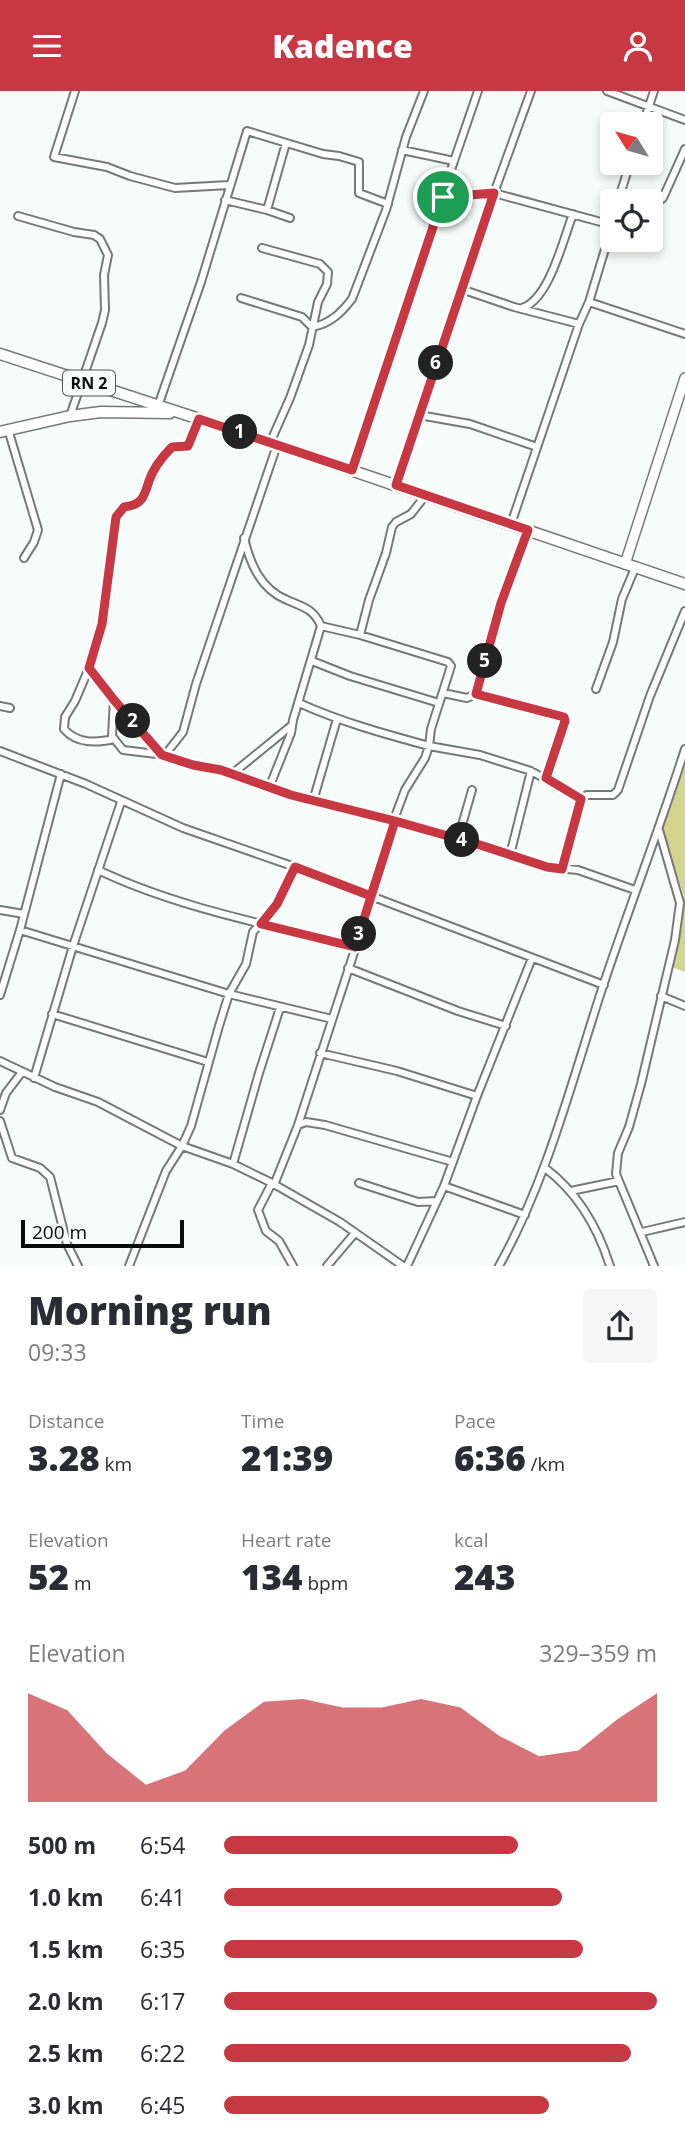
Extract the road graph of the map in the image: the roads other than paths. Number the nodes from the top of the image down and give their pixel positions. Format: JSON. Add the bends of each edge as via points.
{"nodes":[{"id":1,"x":75,"y":91,"type":"edge"},
{"id":2,"x":424,"y":91,"type":"edge"},
{"id":3,"x":478,"y":91,"type":"edge"},
{"id":4,"x":531,"y":91,"type":"edge"},
{"id":5,"x":607,"y":91,"type":"edge"},
{"id":6,"x":654,"y":91,"type":"edge"},
{"id":7,"x":649,"y":106,"type":"junction"},
{"id":8,"x":647,"y":112,"type":"edge"},
{"id":9,"x":685,"y":120,"type":"edge"},
{"id":10,"x":286,"y":143,"type":"junction"},
{"id":11,"x":685,"y":149,"type":"edge"},
{"id":12,"x":402,"y":150,"type":"junction"},
{"id":13,"x":454,"y":161,"type":"junction"},
{"id":14,"x":229,"y":185,"type":"junction"},
{"id":15,"x":494,"y":193,"type":"junction"},
{"id":16,"x":443,"y":197,"type":"junction"},
{"id":17,"x":663,"y":198,"type":"edge"},
{"id":18,"x":225,"y":201,"type":"junction"},
{"id":19,"x":388,"y":204,"type":"junction"},
{"id":20,"x":267,"y":210,"type":"junction"},
{"id":21,"x":573,"y":215,"type":"junction"},
{"id":22,"x":18,"y":216,"type":"dead end"},
{"id":23,"x":290,"y":218,"type":"dead end"},
{"id":24,"x":600,"y":222,"type":"edge"},
{"id":25,"x":262,"y":248,"type":"dead end"},
{"id":26,"x":604,"y":252,"type":"edge"},
{"id":27,"x":461,"y":289,"type":"junction"},
{"id":28,"x":241,"y":298,"type":"dead end"},
{"id":29,"x":589,"y":302,"type":"junction"},
{"id":30,"x":520,"y":309,"type":"junction"},
{"id":31,"x":579,"y":324,"type":"junction"},
{"id":32,"x":312,"y":327,"type":"junction"},
{"id":33,"x":685,"y":334,"type":"edge"},
{"id":34,"x":0,"y":354,"type":"edge"},
{"id":35,"x":685,"y":378,"type":"edge"},
{"id":36,"x":82,"y":381,"type":"junction"},
{"id":37,"x":683,"y":390,"type":"edge"},
{"id":38,"x":159,"y":406,"type":"junction"},
{"id":39,"x":177,"y":413,"type":"junction"},
{"id":40,"x":419,"y":415,"type":"junction"},
{"id":41,"x":70,"y":416,"type":"junction"},
{"id":42,"x":199,"y":419,"type":"junction"},
{"id":43,"x":4,"y":430,"type":"edge"},
{"id":44,"x":273,"y":444,"type":"junction"},
{"id":45,"x":537,"y":447,"type":"junction"},
{"id":46,"x":352,"y":470,"type":"junction"},
{"id":47,"x":396,"y":485,"type":"junction"},
{"id":48,"x":425,"y":496,"type":"junction"},
{"id":49,"x":511,"y":524,"type":"junction"},
{"id":50,"x":528,"y":530,"type":"junction"},
{"id":51,"x":244,"y":538,"type":"junction"},
{"id":52,"x":24,"y":558,"type":"dead end"},
{"id":53,"x":630,"y":566,"type":"junction"},
{"id":54,"x":685,"y":584,"type":"edge"},
{"id":55,"x":685,"y":611,"type":"edge"},
{"id":56,"x":321,"y":626,"type":"junction"},
{"id":57,"x":360,"y":635,"type":"junction"},
{"id":58,"x":312,"y":661,"type":"junction"},
{"id":59,"x":89,"y":668,"type":"junction"},
{"id":60,"x":596,"y":689,"type":"dead end"},
{"id":61,"x":443,"y":693,"type":"junction"},
{"id":62,"x":476,"y":694,"type":"junction"},
{"id":63,"x":114,"y":700,"type":"junction"},
{"id":64,"x":299,"y":703,"type":"junction"},
{"id":65,"x":439,"y":703,"type":"junction"},
{"id":66,"x":0,"y":706,"type":"edge"},
{"id":67,"x":10,"y":708,"type":"dead end"},
{"id":68,"x":337,"y":719,"type":"junction"},
{"id":69,"x":291,"y":726,"type":"junction"},
{"id":70,"x":114,"y":739,"type":"junction"},
{"id":71,"x":153,"y":744,"type":"junction"},
{"id":72,"x":429,"y":746,"type":"junction"},
{"id":73,"x":685,"y":749,"type":"edge"},
{"id":74,"x":0,"y":751,"type":"edge"},
{"id":75,"x":151,"y":753,"type":"junction"},
{"id":76,"x":164,"y":755,"type":"junction"},
{"id":77,"x":531,"y":771,"type":"junction"},
{"id":78,"x":61,"y":774,"type":"junction"},
{"id":79,"x":232,"y":774,"type":"junction"},
{"id":80,"x":546,"y":778,"type":"junction"},
{"id":81,"x":269,"y":788,"type":"junction"},
{"id":82,"x":472,"y":790,"type":"dead end"},
{"id":83,"x":581,"y":799,"type":"junction"},
{"id":84,"x":121,"y":801,"type":"junction"},
{"id":85,"x":313,"y":801,"type":"junction"},
{"id":86,"x":395,"y":821,"type":"junction"},
{"id":87,"x":659,"y":830,"type":"junction"},
{"id":88,"x":458,"y":839,"type":"junction"},
{"id":89,"x":510,"y":855,"type":"junction"},
{"id":90,"x":295,"y":867,"type":"junction"},
{"id":91,"x":562,"y":869,"type":"junction"},
{"id":92,"x":98,"y":870,"type":"junction"},
{"id":93,"x":635,"y":890,"type":"junction"},
{"id":94,"x":371,"y":896,"type":"junction"},
{"id":95,"x":0,"y":910,"type":"edge"},
{"id":96,"x":24,"y":914,"type":"junction"},
{"id":97,"x":261,"y":924,"type":"junction"},
{"id":98,"x":20,"y":930,"type":"junction"},
{"id":99,"x":73,"y":946,"type":"junction"},
{"id":100,"x":355,"y":947,"type":"junction"},
{"id":101,"x":532,"y":958,"type":"junction"},
{"id":102,"x":4,"y":967,"type":"edge"},
{"id":103,"x":348,"y":968,"type":"junction"},
{"id":104,"x":604,"y":985,"type":"junction"},
{"id":105,"x":0,"y":995,"type":"edge"},
{"id":106,"x":229,"y":995,"type":"junction"},
{"id":107,"x":661,"y":996,"type":"junction"},
{"id":108,"x":685,"y":1006,"type":"edge"},
{"id":109,"x":280,"y":1008,"type":"junction"},
{"id":110,"x":52,"y":1014,"type":"junction"},
{"id":111,"x":332,"y":1019,"type":"junction"},
{"id":112,"x":506,"y":1026,"type":"junction"},
{"id":113,"x":320,"y":1053,"type":"junction"},
{"id":114,"x":0,"y":1061,"type":"edge"},
{"id":115,"x":208,"y":1062,"type":"junction"},
{"id":116,"x":22,"y":1072,"type":"junction"},
{"id":117,"x":34,"y":1078,"type":"junction"},
{"id":118,"x":477,"y":1097,"type":"junction"},
{"id":119,"x":0,"y":1110,"type":"edge"},
{"id":120,"x":0,"y":1121,"type":"edge"},
{"id":121,"x":298,"y":1125,"type":"junction"},
{"id":122,"x":182,"y":1146,"type":"junction"},
{"id":123,"x":453,"y":1162,"type":"junction"},
{"id":124,"x":233,"y":1164,"type":"junction"},
{"id":125,"x":545,"y":1168,"type":"junction"},
{"id":126,"x":619,"y":1181,"type":"junction"},
{"id":127,"x":359,"y":1183,"type":"dead end"},
{"id":128,"x":273,"y":1184,"type":"junction"},
{"id":129,"x":444,"y":1186,"type":"junction"},
{"id":130,"x":571,"y":1191,"type":"junction"},
{"id":131,"x":437,"y":1201,"type":"junction"},
{"id":132,"x":525,"y":1215,"type":"junction"},
{"id":133,"x":685,"y":1222,"type":"edge"},
{"id":134,"x":642,"y":1232,"type":"junction"},
{"id":135,"x":355,"y":1233,"type":"junction"},
{"id":136,"x":78,"y":1266,"type":"edge"},
{"id":137,"x":129,"y":1266,"type":"edge"},
{"id":138,"x":293,"y":1266,"type":"edge"},
{"id":139,"x":327,"y":1266,"type":"edge"},
{"id":140,"x":405,"y":1266,"type":"edge"},
{"id":141,"x":499,"y":1266,"type":"edge"},
{"id":142,"x":610,"y":1266,"type":"edge"},
{"id":143,"x":654,"y":1266,"type":"edge"}],
"edges":[{"from":1,"to":14,"type":"street","via":[[54,157],[175,188]]},
{"from":2,"to":12,"type":"street"},
{"from":3,"to":13,"type":"street"},
{"from":4,"to":15,"type":"street"},
{"from":5,"to":7,"type":"street"},
{"from":6,"to":7,"type":"street"},
{"from":7,"to":8,"type":"street"},
{"from":7,"to":9,"type":"street"},
{"from":10,"to":14,"type":"street","via":[[247,131]]},
{"from":10,"to":19,"type":"street","via":[[359,162],[359,193]]},
{"from":10,"to":20,"type":"street"},
{"from":11,"to":17,"type":"street"},
{"from":12,"to":13,"type":"street"},
{"from":12,"to":19,"type":"street"},
{"from":13,"to":16,"type":"street"},
{"from":14,"to":18,"type":"street"},
{"from":15,"to":16,"type":"street"},
{"from":15,"to":21,"type":"street"},
{"from":15,"to":27,"type":"street"},
{"from":16,"to":46,"type":"street"},
{"from":18,"to":20,"type":"street"},
{"from":18,"to":38,"type":"street"},
{"from":19,"to":32,"type":"street","via":[[352,299],[331,320]]},
{"from":20,"to":23,"type":"street"},
{"from":21,"to":24,"type":"street"},
{"from":21,"to":30,"type":"street","via":[[548,281],[533,304]]},
{"from":22,"to":36,"type":"street","via":[[94,235],[108,255],[106,310]]},
{"from":25,"to":32,"type":"street","via":[[320,264],[328,272]]},
{"from":26,"to":29,"type":"street"},
{"from":27,"to":30,"type":"street"},
{"from":27,"to":40,"type":"street"},
{"from":28,"to":32,"type":"street","via":[[302,317]]},
{"from":29,"to":31,"type":"street"},
{"from":29,"to":33,"type":"street"},
{"from":30,"to":31,"type":"street"},
{"from":31,"to":45,"type":"street"},
{"from":32,"to":44,"type":"street"},
{"from":34,"to":36,"type":"main road","number":"RN 2"},
{"from":35,"to":37,"type":"street"},
{"from":36,"to":38,"type":"main road","number":"RN 2"},
{"from":36,"to":41,"type":"street"},
{"from":37,"to":53,"type":"street"},
{"from":38,"to":39,"type":"main road","number":"RN 2"},
{"from":39,"to":41,"type":"main road"},
{"from":39,"to":42,"type":"main road","number":"RN 2"},
{"from":40,"to":45,"type":"street","via":[[470,424]]},
{"from":40,"to":47,"type":"street"},
{"from":41,"to":43,"type":"main road"},
{"from":42,"to":44,"type":"main road","number":"RN 2"},
{"from":42,"to":59,"type":"street","via":[[188,446],[172,447],[162,460],[142,501],[124,507],[116,517],[102,624]]},
{"from":43,"to":52,"type":"street","via":[[38,530]]},
{"from":44,"to":46,"type":"main road","number":"RN 2"},
{"from":44,"to":51,"type":"street"},
{"from":45,"to":49,"type":"street"},
{"from":46,"to":47,"type":"main road","number":"RN 2"},
{"from":47,"to":48,"type":"main road","number":"RN 2"},
{"from":48,"to":49,"type":"main road","number":"RN 2"},
{"from":48,"to":57,"type":"street","via":[[411,515],[392,527]]},
{"from":49,"to":50,"type":"main road","number":"RN 2"},
{"from":50,"to":53,"type":"main road","number":"RN 2"},
{"from":50,"to":62,"type":"street","via":[[501,603]]},
{"from":51,"to":56,"type":"street","via":[[249,560],[265,584],[314,613]]},
{"from":51,"to":76,"type":"street","via":[[183,732]]},
{"from":53,"to":54,"type":"main road","number":"RN 2"},
{"from":53,"to":60,"type":"street","via":[[613,642]]},
{"from":55,"to":83,"type":"street","via":[[618,790]]},
{"from":56,"to":57,"type":"street"},
{"from":56,"to":58,"type":"street"},
{"from":57,"to":61,"type":"street","via":[[450,664]]},
{"from":58,"to":64,"type":"street"},
{"from":58,"to":65,"type":"street"},
{"from":59,"to":63,"type":"street"},
{"from":59,"to":70,"type":"street","via":[[65,717],[64,729],[90,742]]},
{"from":61,"to":62,"type":"street","via":[[467,698]]},
{"from":61,"to":65,"type":"street"},
{"from":62,"to":80,"type":"street","via":[[564,717]]},
{"from":63,"to":70,"type":"street"},
{"from":63,"to":71,"type":"street"},
{"from":64,"to":68,"type":"street"},
{"from":64,"to":69,"type":"street"},
{"from":65,"to":72,"type":"street"},
{"from":66,"to":67,"type":"street"},
{"from":68,"to":72,"type":"street"},
{"from":68,"to":85,"type":"street"},
{"from":69,"to":79,"type":"street"},
{"from":69,"to":81,"type":"street"},
{"from":70,"to":75,"type":"street","via":[[123,750]]},
{"from":71,"to":75,"type":"street"},
{"from":71,"to":76,"type":"street"},
{"from":72,"to":77,"type":"street","via":[[481,755]]},
{"from":72,"to":86,"type":"street","via":[[405,790]]},
{"from":73,"to":87,"type":"street"},
{"from":74,"to":78,"type":"street"},
{"from":75,"to":76,"type":"street"},
{"from":76,"to":79,"type":"street"},
{"from":77,"to":80,"type":"street"},
{"from":77,"to":89,"type":"street"},
{"from":78,"to":84,"type":"street"},
{"from":78,"to":96,"type":"street"},
{"from":79,"to":81,"type":"street"},
{"from":80,"to":83,"type":"street"},
{"from":81,"to":85,"type":"street"},
{"from":82,"to":88,"type":"street"},
{"from":83,"to":91,"type":"street"},
{"from":84,"to":90,"type":"street"},
{"from":84,"to":92,"type":"street"},
{"from":85,"to":86,"type":"street"},
{"from":86,"to":88,"type":"street"},
{"from":86,"to":94,"type":"street"},
{"from":87,"to":93,"type":"street"},
{"from":87,"to":107,"type":"street","via":[[680,904]]},
{"from":88,"to":89,"type":"street"},
{"from":89,"to":91,"type":"street"},
{"from":90,"to":94,"type":"street"},
{"from":90,"to":97,"type":"street"},
{"from":91,"to":93,"type":"street"},
{"from":92,"to":97,"type":"street","via":[[178,902]]},
{"from":92,"to":99,"type":"street"},
{"from":93,"to":104,"type":"street"},
{"from":94,"to":100,"type":"street"},
{"from":94,"to":101,"type":"street"},
{"from":95,"to":96,"type":"street"},
{"from":96,"to":98,"type":"street"},
{"from":97,"to":100,"type":"street"},
{"from":97,"to":106,"type":"street","via":[[253,932],[246,964]]},
{"from":98,"to":99,"type":"street"},
{"from":98,"to":102,"type":"street"},
{"from":99,"to":106,"type":"street"},
{"from":99,"to":110,"type":"street"},
{"from":100,"to":103,"type":"street"},
{"from":101,"to":104,"type":"street"},
{"from":101,"to":112,"type":"street"},
{"from":102,"to":105,"type":"street"},
{"from":103,"to":111,"type":"street"},
{"from":103,"to":112,"type":"street"},
{"from":104,"to":125,"type":"street"},
{"from":106,"to":109,"type":"street"},
{"from":106,"to":115,"type":"street"},
{"from":107,"to":108,"type":"street"},
{"from":107,"to":126,"type":"street","via":[[641,1084],[618,1153]]},
{"from":109,"to":111,"type":"street"},
{"from":109,"to":124,"type":"street"},
{"from":110,"to":115,"type":"street"},
{"from":110,"to":117,"type":"street"},
{"from":111,"to":113,"type":"street"},
{"from":112,"to":118,"type":"street"},
{"from":113,"to":118,"type":"street"},
{"from":113,"to":121,"type":"street"},
{"from":114,"to":116,"type":"street"},
{"from":115,"to":122,"type":"street"},
{"from":116,"to":117,"type":"street"},
{"from":116,"to":119,"type":"street"},
{"from":117,"to":122,"type":"street","via":[[98,1102]]},
{"from":118,"to":123,"type":"street"},
{"from":120,"to":136,"type":"street","via":[[12,1158],[40,1168],[53,1182],[62,1226]]},
{"from":121,"to":123,"type":"street","via":[[325,1125]]},
{"from":121,"to":128,"type":"street"},
{"from":122,"to":124,"type":"street"},
{"from":122,"to":137,"type":"street","via":[[166,1171]]},
{"from":123,"to":129,"type":"street"},
{"from":124,"to":128,"type":"street"},
{"from":125,"to":130,"type":"street"},
{"from":125,"to":132,"type":"street"},
{"from":126,"to":130,"type":"street"},
{"from":126,"to":134,"type":"street"},
{"from":127,"to":131,"type":"street","via":[[418,1202]]},
{"from":128,"to":135,"type":"street"},
{"from":128,"to":138,"type":"street","via":[[258,1210],[266,1231],[279,1241]]},
{"from":129,"to":131,"type":"street"},
{"from":129,"to":132,"type":"street"},
{"from":130,"to":142,"type":"street","via":[[588,1216]]},
{"from":131,"to":140,"type":"street"},
{"from":132,"to":141,"type":"street"},
{"from":133,"to":134,"type":"street"},
{"from":134,"to":143,"type":"street"},
{"from":135,"to":139,"type":"street"},
{"from":135,"to":140,"type":"street"}]}
